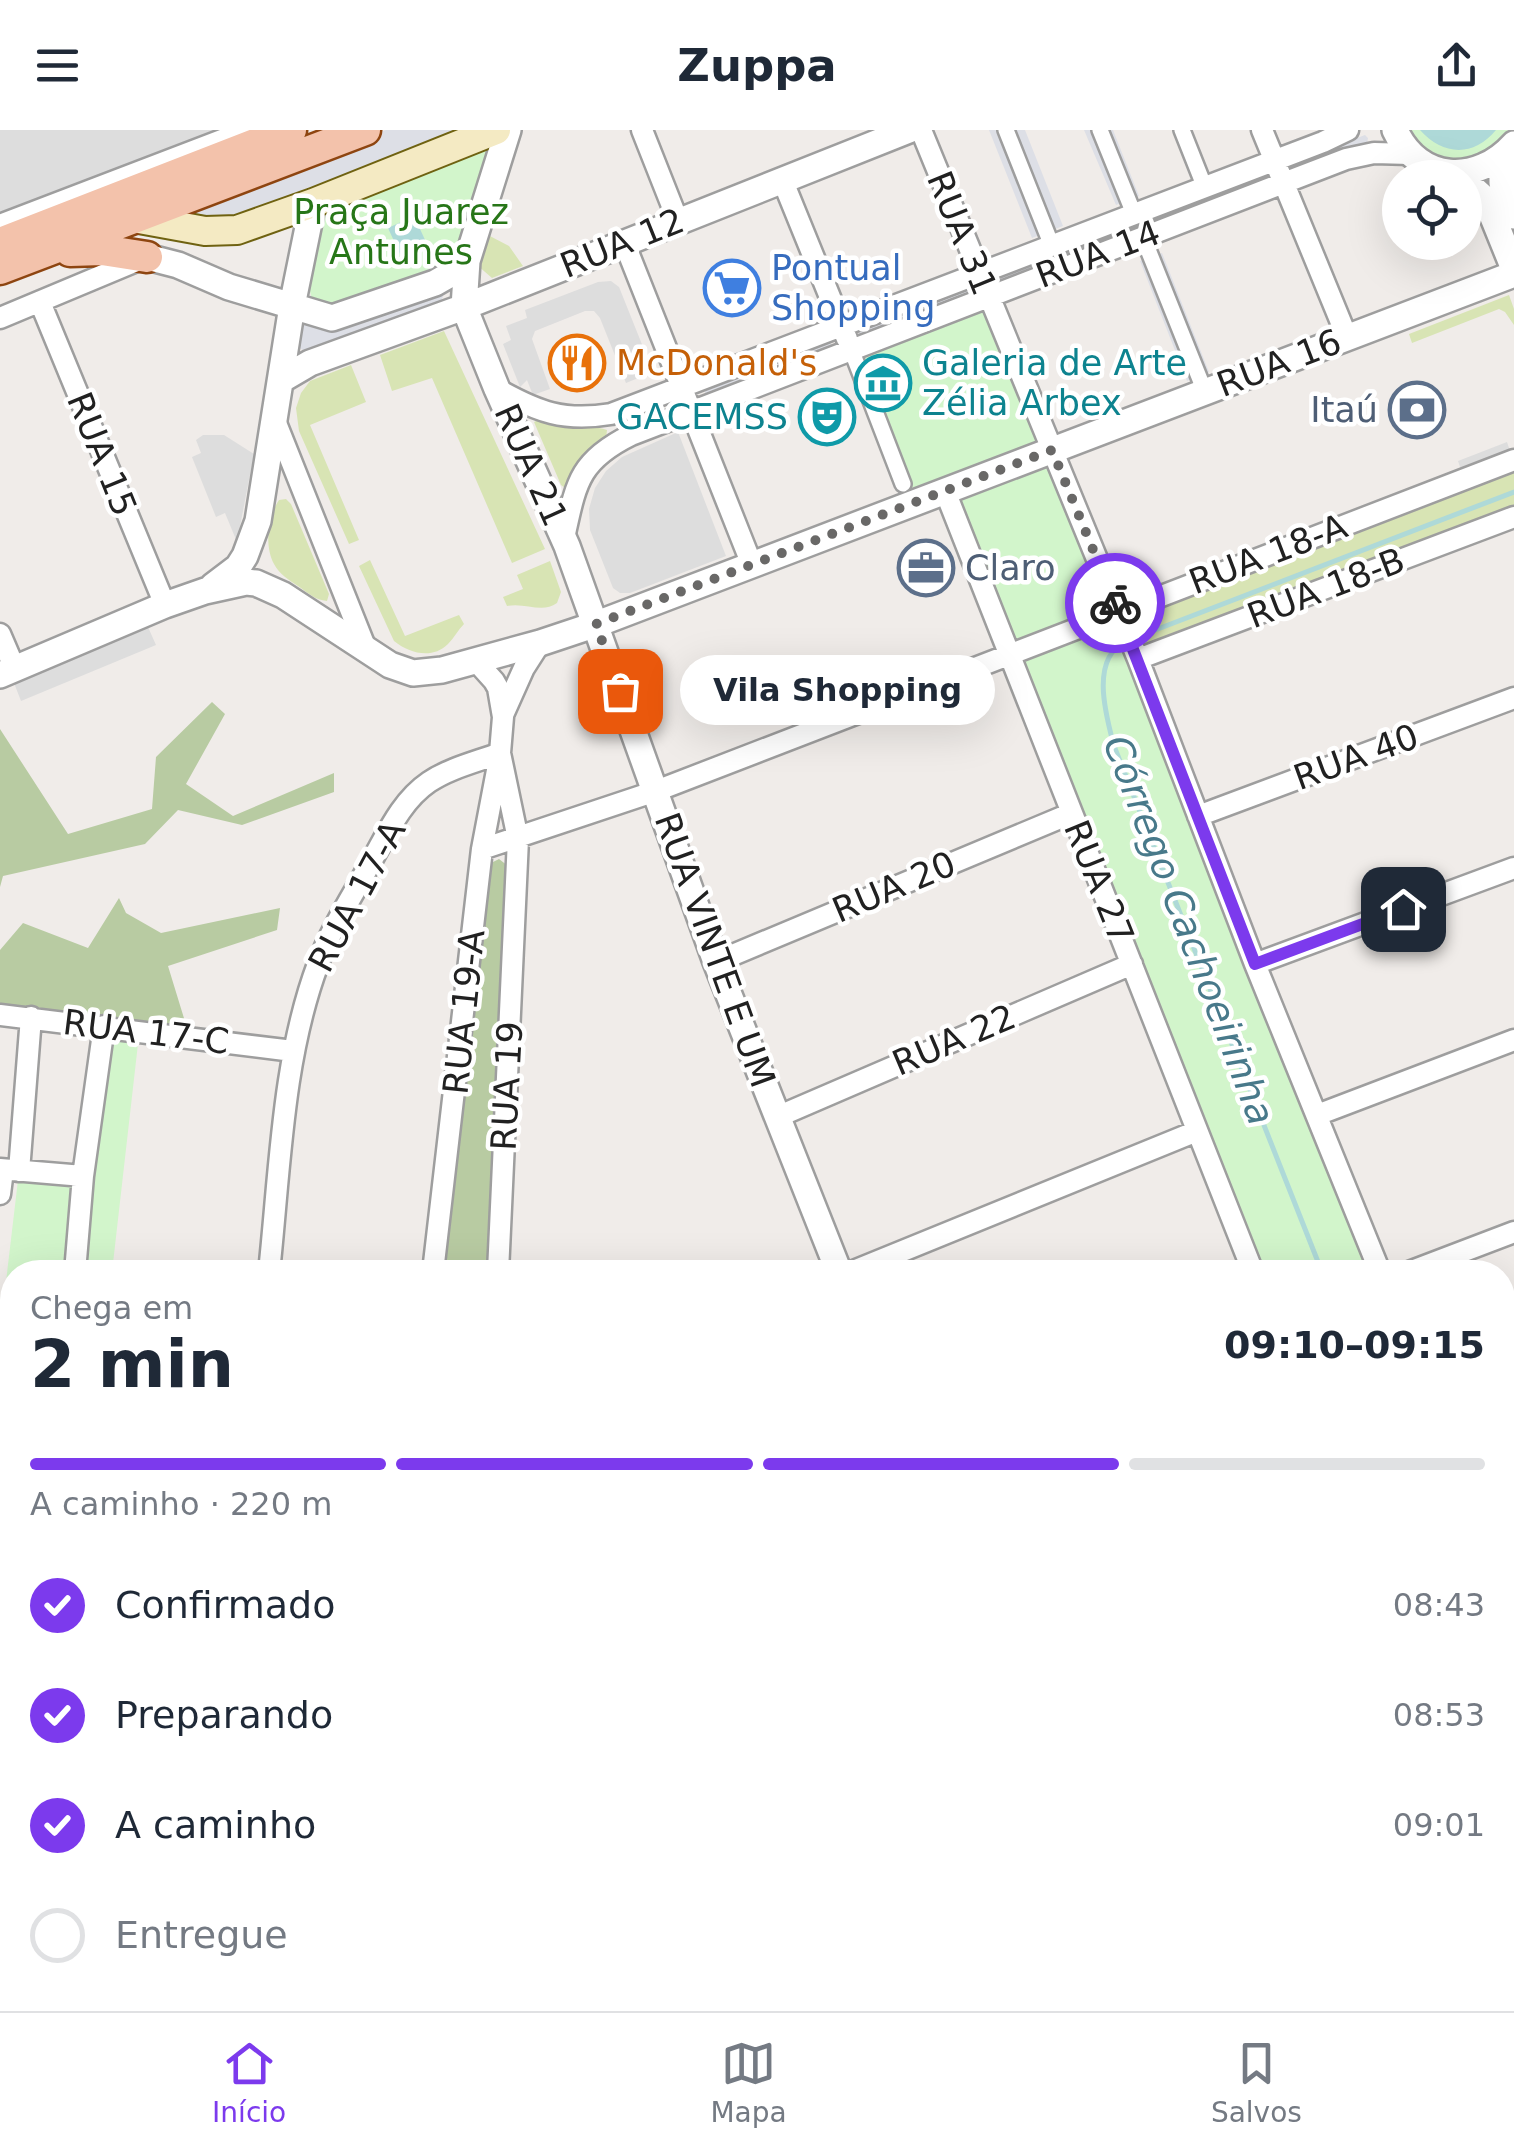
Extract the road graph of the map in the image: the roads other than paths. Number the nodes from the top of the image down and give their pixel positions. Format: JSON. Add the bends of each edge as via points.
{"nodes":[{"id":1,"x":248,"y":130,"type":"edge"},
{"id":2,"x":291,"y":130,"type":"edge"},
{"id":3,"x":364,"y":130,"type":"edge"},
{"id":4,"x":496,"y":130,"type":"edge"},
{"id":5,"x":508,"y":130,"type":"edge"},
{"id":6,"x":642,"y":130,"type":"edge"},
{"id":7,"x":908,"y":130,"type":"edge"},
{"id":8,"x":920,"y":130,"type":"edge"},
{"id":9,"x":1006,"y":130,"type":"edge"},
{"id":10,"x":1100,"y":130,"type":"edge"},
{"id":11,"x":1182,"y":130,"type":"edge"},
{"id":12,"x":1262,"y":130,"type":"edge"},
{"id":13,"x":1348,"y":130,"type":"edge"},
{"id":14,"x":1394,"y":130,"type":"edge"},
{"id":15,"x":1410,"y":154,"type":"junction"},
{"id":16,"x":1274,"y":161,"type":"junction"},
{"id":17,"x":1485,"y":167,"type":"edge"},
{"id":18,"x":782,"y":179,"type":"junction"},
{"id":19,"x":1283,"y":184,"type":"junction"},
{"id":20,"x":1205,"y":188,"type":"junction"},
{"id":21,"x":313,"y":202,"type":"junction"},
{"id":22,"x":1134,"y":214,"type":"junction"},
{"id":23,"x":67,"y":216,"type":"junction"},
{"id":24,"x":1514,"y":216,"type":"edge"},
{"id":25,"x":137,"y":217,"type":"junction"},
{"id":26,"x":678,"y":221,"type":"junction"},
{"id":27,"x":0,"y":225,"type":"edge"},
{"id":28,"x":1143,"y":237,"type":"junction"},
{"id":29,"x":0,"y":242,"type":"edge"},
{"id":30,"x":624,"y":242,"type":"junction"},
{"id":31,"x":1052,"y":246,"type":"junction"},
{"id":32,"x":32,"y":256,"type":"junction"},
{"id":33,"x":148,"y":257,"type":"junction"},
{"id":34,"x":467,"y":261,"type":"junction"},
{"id":35,"x":0,"y":269,"type":"edge"},
{"id":36,"x":1514,"y":272,"type":"edge"},
{"id":37,"x":978,"y":274,"type":"junction"},
{"id":38,"x":230,"y":288,"type":"junction"},
{"id":39,"x":988,"y":296,"type":"junction"},
{"id":40,"x":40,"y":302,"type":"junction"},
{"id":41,"x":292,"y":306,"type":"junction"},
{"id":42,"x":464,"y":307,"type":"junction"},
{"id":43,"x":0,"y":318,"type":"edge"},
{"id":44,"x":842,"y":327,"type":"junction"},
{"id":45,"x":1348,"y":337,"type":"junction"},
{"id":46,"x":286,"y":341,"type":"junction"},
{"id":47,"x":851,"y":349,"type":"junction"},
{"id":48,"x":281,"y":380,"type":"junction"},
{"id":49,"x":682,"y":387,"type":"junction"},
{"id":50,"x":497,"y":389,"type":"junction"},
{"id":51,"x":1205,"y":392,"type":"junction"},
{"id":52,"x":622,"y":411,"type":"junction"},
{"id":53,"x":692,"y":411,"type":"junction"},
{"id":54,"x":274,"y":418,"type":"junction"},
{"id":55,"x":631,"y":435,"type":"junction"},
{"id":56,"x":1052,"y":450,"type":"junction"},
{"id":57,"x":1514,"y":460,"type":"edge"},
{"id":58,"x":903,"y":484,"type":"dead end"},
{"id":59,"x":945,"y":491,"type":"junction"},
{"id":60,"x":1514,"y":517,"type":"edge"},
{"id":61,"x":258,"y":521,"type":"junction"},
{"id":62,"x":564,"y":538,"type":"junction"},
{"id":63,"x":752,"y":565,"type":"junction"},
{"id":64,"x":205,"y":591,"type":"junction"},
{"id":65,"x":283,"y":595,"type":"junction"},
{"id":66,"x":164,"y":605,"type":"junction"},
{"id":67,"x":1121,"y":616,"type":"junction"},
{"id":68,"x":596,"y":624,"type":"junction"},
{"id":69,"x":0,"y":634,"type":"edge"},
{"id":70,"x":540,"y":643,"type":"junction"},
{"id":71,"x":366,"y":649,"type":"junction"},
{"id":72,"x":1009,"y":654,"type":"junction"},
{"id":73,"x":1137,"y":656,"type":"junction"},
{"id":74,"x":476,"y":661,"type":"junction"},
{"id":75,"x":8,"y":672,"type":"edge"},
{"id":76,"x":1514,"y":698,"type":"edge"},
{"id":77,"x":503,"y":717,"type":"junction"},
{"id":78,"x":500,"y":753,"type":"junction"},
{"id":79,"x":656,"y":792,"type":"junction"},
{"id":80,"x":1072,"y":813,"type":"junction"},
{"id":81,"x":1198,"y":816,"type":"junction"},
{"id":82,"x":518,"y":839,"type":"junction"},
{"id":83,"x":482,"y":849,"type":"junction"},
{"id":84,"x":1514,"y":868,"type":"edge"},
{"id":85,"x":716,"y":962,"type":"junction"},
{"id":86,"x":1132,"y":964,"type":"junction"},
{"id":87,"x":1255,"y":964,"type":"junction"},
{"id":88,"x":0,"y":1014,"type":"edge"},
{"id":89,"x":31,"y":1017,"type":"junction"},
{"id":90,"x":104,"y":1026,"type":"junction"},
{"id":91,"x":1514,"y":1040,"type":"edge"},
{"id":92,"x":293,"y":1052,"type":"junction"},
{"id":93,"x":777,"y":1116,"type":"junction"},
{"id":94,"x":1317,"y":1116,"type":"junction"},
{"id":95,"x":1196,"y":1132,"type":"junction"},
{"id":96,"x":8,"y":1170,"type":"edge"},
{"id":97,"x":83,"y":1176,"type":"junction"},
{"id":98,"x":0,"y":1194,"type":"edge"},
{"id":99,"x":1514,"y":1232,"type":"edge"},
{"id":100,"x":76,"y":1260,"type":"edge"},
{"id":101,"x":270,"y":1260,"type":"edge"},
{"id":102,"x":433,"y":1260,"type":"edge"},
{"id":103,"x":499,"y":1260,"type":"edge"},
{"id":104,"x":834,"y":1260,"type":"edge"},
{"id":105,"x":881,"y":1260,"type":"edge"},
{"id":106,"x":1248,"y":1260,"type":"edge"},
{"id":107,"x":1375,"y":1260,"type":"edge"},
{"id":108,"x":1440,"y":1260,"type":"edge"}],
"edges":[{"from":1,"to":27,"type":"street"},
{"from":2,"to":23,"type":"main road"},
{"from":3,"to":25,"type":"main road"},
{"from":4,"to":21,"type":"main road"},
{"from":5,"to":34,"type":"street"},
{"from":6,"to":26,"type":"street"},
{"from":7,"to":18,"type":"street","name":"RUA 12"},
{"from":8,"to":37,"type":"street","name":"RUA 31"},
{"from":9,"to":31,"type":"street"},
{"from":10,"to":22,"type":"street"},
{"from":11,"to":20,"type":"street"},
{"from":12,"to":16,"type":"street"},
{"from":13,"to":16,"type":"street","name":"RUA 14"},
{"from":14,"to":15,"type":"street"},
{"from":15,"to":17,"type":"street","via":[[1425,165]]},
{"from":15,"to":19,"type":"street","name":"RUA 14","via":[[1365,154]]},
{"from":16,"to":19,"type":"street"},
{"from":16,"to":20,"type":"street","name":"RUA 14"},
{"from":17,"to":24,"type":"street"},
{"from":17,"to":36,"type":"street","via":[[1476,188]]},
{"from":18,"to":26,"type":"street","name":"RUA 12"},
{"from":18,"to":44,"type":"street"},
{"from":19,"to":28,"type":"street","name":"RUA 14"},
{"from":19,"to":45,"type":"street"},
{"from":20,"to":22,"type":"street","name":"RUA 14"},
{"from":21,"to":25,"type":"main road","via":[[226,232]]},
{"from":21,"to":41,"type":"street"},
{"from":22,"to":31,"type":"street","name":"RUA 14"},
{"from":23,"to":25,"type":"main road"},
{"from":23,"to":29,"type":"main road"},
{"from":25,"to":32,"type":"main road"},
{"from":26,"to":30,"type":"street","name":"RUA 12"},
{"from":28,"to":39,"type":"street","name":"RUA 14"},
{"from":28,"to":51,"type":"street"},
{"from":30,"to":42,"type":"street","name":"RUA 12"},
{"from":30,"to":49,"type":"street"},
{"from":31,"to":37,"type":"street","name":"RUA 14"},
{"from":32,"to":33,"type":"main road","via":[[90,249]]},
{"from":32,"to":35,"type":"main road"},
{"from":33,"to":38,"type":"street"},
{"from":33,"to":40,"type":"street"},
{"from":34,"to":41,"type":"street","via":[[442,279],[342,316]]},
{"from":34,"to":42,"type":"street"},
{"from":36,"to":45,"type":"street","name":"RUA 16"},
{"from":37,"to":39,"type":"street","name":"RUA 31"},
{"from":37,"to":44,"type":"street","name":"RUA 14"},
{"from":38,"to":41,"type":"street"},
{"from":38,"to":46,"type":"street","via":[[269,317]]},
{"from":39,"to":47,"type":"street","name":"RUA 14"},
{"from":39,"to":56,"type":"street","name":"RUA 31"},
{"from":40,"to":43,"type":"street"},
{"from":40,"to":66,"type":"street","name":"RUA 15"},
{"from":41,"to":46,"type":"street"},
{"from":42,"to":48,"type":"street","name":"RUA 12","via":[[310,363]]},
{"from":42,"to":50,"type":"street","name":"RUA 21"},
{"from":44,"to":47,"type":"street"},
{"from":44,"to":49,"type":"street","name":"RUA 14"},
{"from":45,"to":51,"type":"street","name":"RUA 16"},
{"from":46,"to":48,"type":"street"},
{"from":47,"to":53,"type":"street","name":"RUA 14"},
{"from":47,"to":58,"type":"street"},
{"from":48,"to":54,"type":"street"},
{"from":49,"to":52,"type":"street","name":"RUA 14"},
{"from":49,"to":53,"type":"street"},
{"from":50,"to":52,"type":"street","name":"RUA 14","via":[[554,416]]},
{"from":50,"to":62,"type":"street","name":"RUA 21"},
{"from":51,"to":56,"type":"street","name":"RUA 16"},
{"from":52,"to":55,"type":"street"},
{"from":53,"to":55,"type":"street","name":"RUA 14"},
{"from":53,"to":63,"type":"street"},
{"from":54,"to":61,"type":"street"},
{"from":54,"to":71,"type":"street"},
{"from":55,"to":62,"type":"street","name":"RUA 14","via":[[586,468]]},
{"from":56,"to":59,"type":"street","name":"RUA 16"},
{"from":56,"to":67,"type":"street","name":"RUA 31"},
{"from":57,"to":67,"type":"street","name":"RUA 18-A"},
{"from":59,"to":63,"type":"street","name":"RUA 16"},
{"from":59,"to":72,"type":"street","name":"RUA 27"},
{"from":60,"to":73,"type":"street","name":"RUA 18-B"},
{"from":61,"to":64,"type":"street","via":[[238,567]]},
{"from":61,"to":65,"type":"street","via":[[266,566]]},
{"from":62,"to":68,"type":"street","name":"RUA 21"},
{"from":63,"to":68,"type":"street","name":"RUA 16"},
{"from":64,"to":65,"type":"street","via":[[246,582]]},
{"from":64,"to":66,"type":"street"},
{"from":65,"to":71,"type":"street","name":"RUA 16"},
{"from":66,"to":75,"type":"street"},
{"from":67,"to":72,"type":"street","name":"RUA 18-A"},
{"from":67,"to":73,"type":"street","name":"RUA 31"},
{"from":68,"to":70,"type":"street","name":"RUA 16"},
{"from":68,"to":79,"type":"street","name":"RUA VINTE E UM"},
{"from":69,"to":75,"type":"street"},
{"from":70,"to":74,"type":"street","name":"RUA 16"},
{"from":70,"to":77,"type":"street"},
{"from":71,"to":74,"type":"street","name":"RUA 16","via":[[413,673]]},
{"from":72,"to":79,"type":"street","name":"RUA 18-A"},
{"from":72,"to":80,"type":"street","name":"RUA 27"},
{"from":73,"to":81,"type":"street","name":"RUA 31"},
{"from":74,"to":77,"type":"street","via":[[494,681]]},
{"from":76,"to":81,"type":"street","name":"RUA 40"},
{"from":77,"to":78,"type":"street"},
{"from":78,"to":82,"type":"street","name":"RUA 19"},
{"from":78,"to":83,"type":"street","name":"RUA 19-A"},
{"from":78,"to":92,"type":"street","name":"RUA 17-A","via":[[430,782],[401,811],[325,946]]},
{"from":79,"to":82,"type":"street","name":"RUA 18-A"},
{"from":79,"to":85,"type":"street","name":"RUA VINTE E UM"},
{"from":80,"to":85,"type":"street","name":"RUA 20"},
{"from":80,"to":86,"type":"street","name":"RUA 27"},
{"from":81,"to":87,"type":"street","name":"RUA 31"},
{"from":82,"to":83,"type":"street","name":"RUA 18-A"},
{"from":82,"to":103,"type":"street","name":"RUA 19"},
{"from":83,"to":102,"type":"street","name":"RUA 19-A"},
{"from":84,"to":87,"type":"street"},
{"from":85,"to":93,"type":"street","name":"RUA VINTE E UM"},
{"from":86,"to":93,"type":"street","name":"RUA 22"},
{"from":86,"to":95,"type":"street","name":"RUA 27"},
{"from":87,"to":94,"type":"street","name":"RUA 31"},
{"from":88,"to":89,"type":"street","name":"RUA 17-C"},
{"from":89,"to":90,"type":"street","name":"RUA 17-C"},
{"from":89,"to":96,"type":"street"},
{"from":90,"to":92,"type":"street","name":"RUA 17-C"},
{"from":90,"to":97,"type":"street"},
{"from":91,"to":94,"type":"street"},
{"from":92,"to":101,"type":"street","name":"RUA 17-A"},
{"from":93,"to":104,"type":"street","name":"RUA VINTE E UM"},
{"from":94,"to":107,"type":"street","name":"RUA 31"},
{"from":95,"to":105,"type":"street"},
{"from":95,"to":106,"type":"street","name":"RUA 27"},
{"from":96,"to":97,"type":"street"},
{"from":96,"to":98,"type":"street"},
{"from":97,"to":100,"type":"street"},
{"from":99,"to":108,"type":"street"}]}
